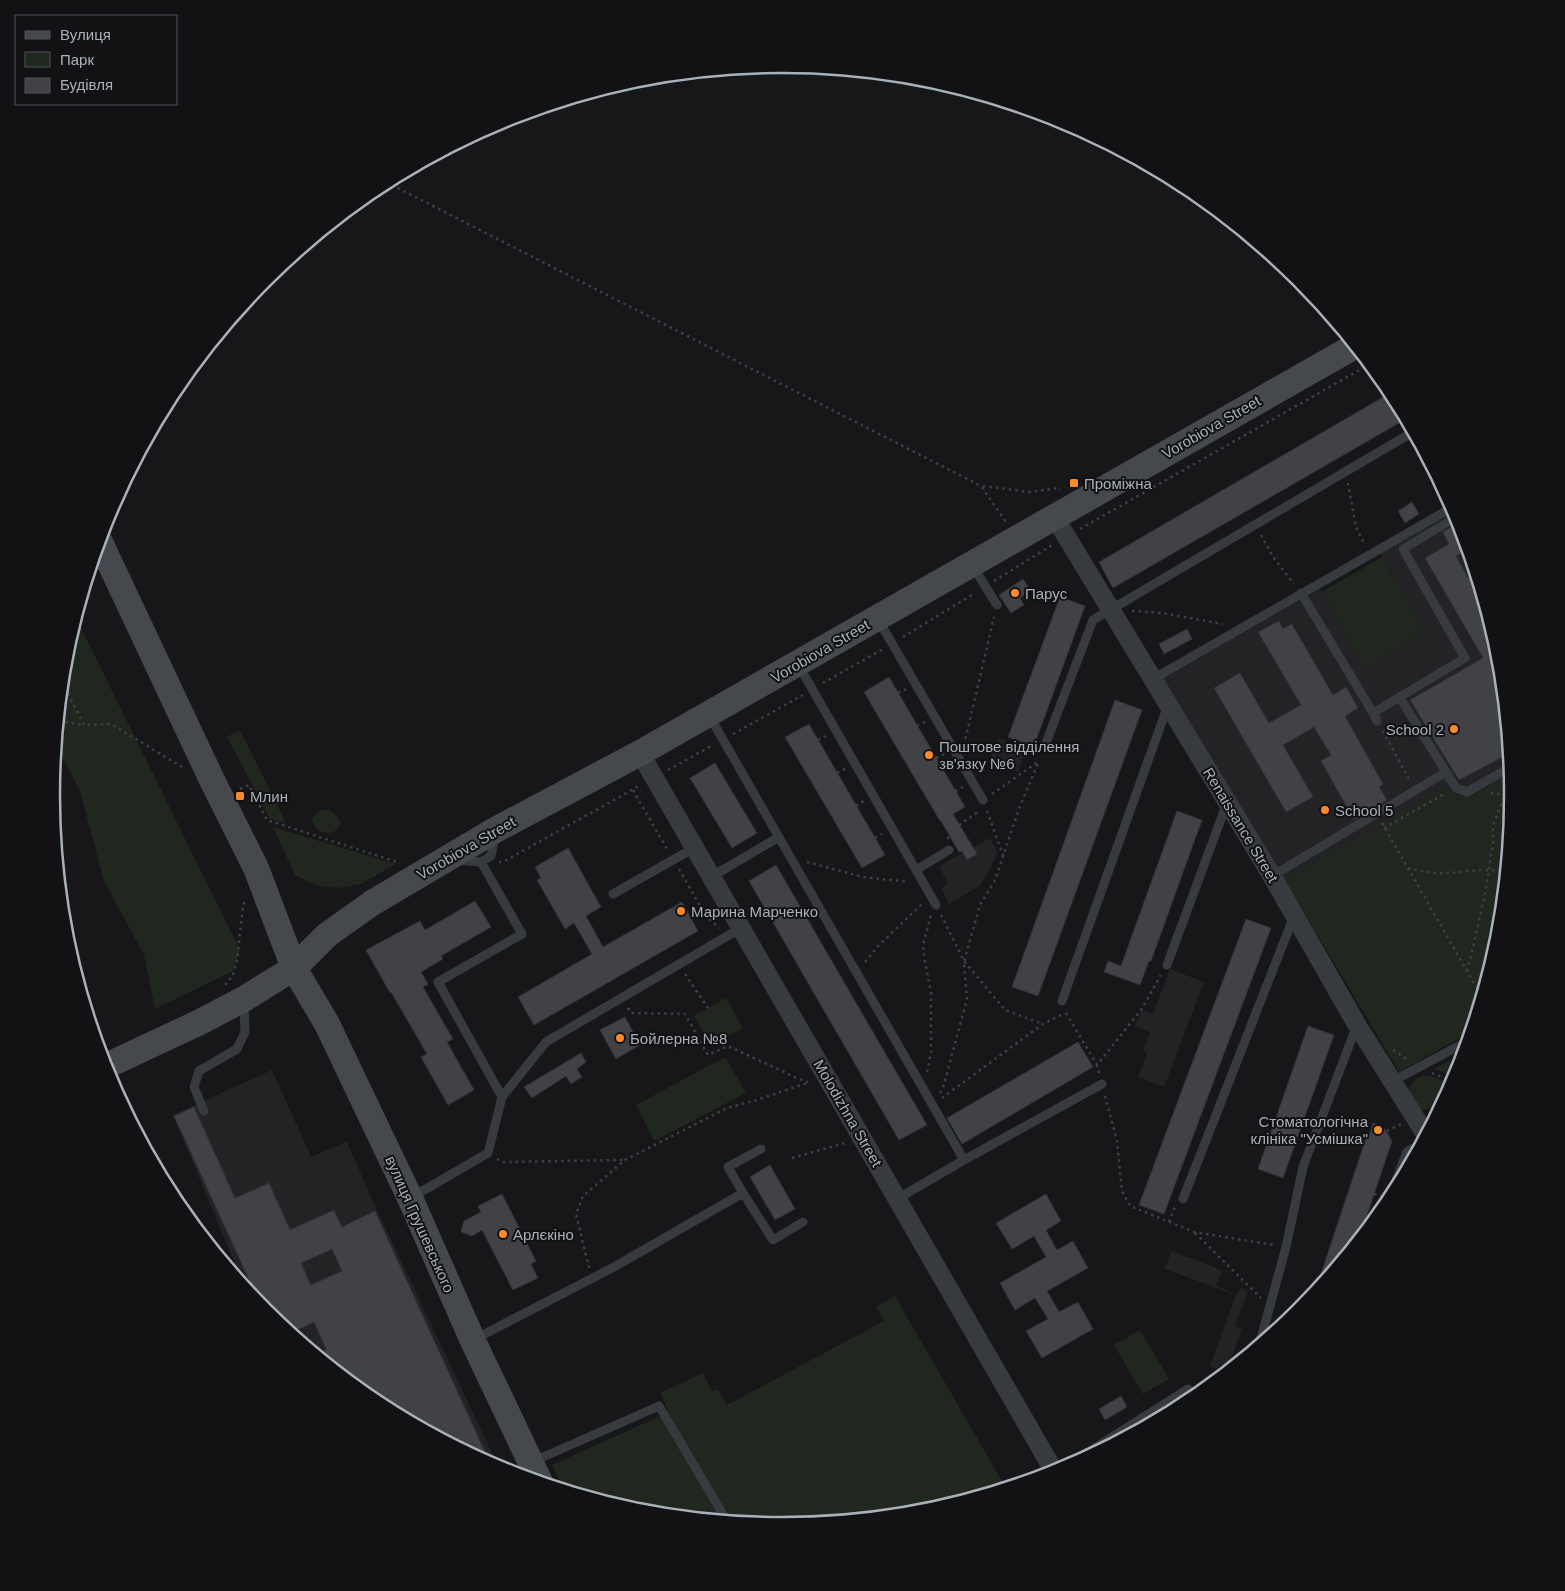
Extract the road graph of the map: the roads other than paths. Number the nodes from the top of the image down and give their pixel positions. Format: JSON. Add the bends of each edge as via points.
{"nodes":[{"id":1,"x":1350,"y":349,"type":"edge"},
{"id":2,"x":1408,"y":435,"type":"edge"},
{"id":3,"x":1446,"y":511,"type":"edge"},
{"id":4,"x":1451,"y":520,"type":"edge"},
{"id":5,"x":1060,"y":526,"type":"junction"},
{"id":6,"x":104,"y":548,"type":"edge"},
{"id":7,"x":972,"y":564,"type":"junction"},
{"id":8,"x":1301,"y":593,"type":"junction"},
{"id":9,"x":997,"y":605,"type":"road end"},
{"id":10,"x":1110,"y":610,"type":"junction"},
{"id":11,"x":877,"y":618,"type":"junction"},
{"id":12,"x":798,"y":663,"type":"junction"},
{"id":13,"x":1153,"y":679,"type":"junction"},
{"id":14,"x":1400,"y":698,"type":"junction"},
{"id":15,"x":1168,"y":705,"type":"junction"},
{"id":16,"x":709,"y":714,"type":"junction"},
{"id":17,"x":1044,"y":748,"type":"road end"},
{"id":18,"x":640,"y":753,"type":"junction"},
{"id":19,"x":1504,"y":771,"type":"edge"},
{"id":20,"x":1446,"y":772,"type":"junction"},
{"id":21,"x":983,"y":800,"type":"road end"},
{"id":22,"x":1227,"y":803,"type":"junction"},
{"id":23,"x":497,"y":830,"type":"junction"},
{"id":24,"x":779,"y":838,"type":"junction"},
{"id":25,"x":694,"y":848,"type":"junction"},
{"id":26,"x":948,"y":850,"type":"road end"},
{"id":27,"x":481,"y":862,"type":"junction"},
{"id":28,"x":437,"y":866,"type":"junction"},
{"id":29,"x":916,"y":870,"type":"junction"},
{"id":30,"x":1272,"y":876,"type":"junction"},
{"id":31,"x":711,"y":877,"type":"junction"},
{"id":32,"x":613,"y":894,"type":"dead end"},
{"id":33,"x":933,"y":901,"type":"road end"},
{"id":34,"x":1294,"y":915,"type":"junction"},
{"id":35,"x":741,"y":928,"type":"junction"},
{"id":36,"x":1167,"y":965,"type":"road end"},
{"id":37,"x":294,"y":968,"type":"junction"},
{"id":38,"x":234,"y":992,"type":"junction"},
{"id":39,"x":1062,"y":1000,"type":"road end"},
{"id":40,"x":1357,"y":1025,"type":"junction"},
{"id":41,"x":1460,"y":1045,"type":"edge"},
{"id":42,"x":112,"y":1063,"type":"edge"},
{"id":43,"x":1393,"y":1082,"type":"junction"},
{"id":44,"x":1102,"y":1084,"type":"road end"},
{"id":45,"x":502,"y":1097,"type":"junction"},
{"id":46,"x":204,"y":1111,"type":"dead end"},
{"id":47,"x":1422,"y":1129,"type":"edge"},
{"id":48,"x":761,"y":1149,"type":"dead end"},
{"id":49,"x":964,"y":1160,"type":"junction"},
{"id":50,"x":743,"y":1193,"type":"junction"},
{"id":51,"x":410,"y":1198,"type":"junction"},
{"id":52,"x":897,"y":1199,"type":"junction"},
{"id":53,"x":1183,"y":1199,"type":"dead end"},
{"id":54,"x":803,"y":1222,"type":"dead end"},
{"id":55,"x":1261,"y":1337,"type":"edge"},
{"id":56,"x":473,"y":1341,"type":"junction"},
{"id":57,"x":1190,"y":1392,"type":"edge"},
{"id":58,"x":1105,"y":1441,"type":"edge"},
{"id":59,"x":1051,"y":1466,"type":"edge"},
{"id":60,"x":535,"y":1472,"type":"edge"},
{"id":61,"x":723,"y":1515,"type":"edge"}],
"edges":[{"from":1,"to":5,"type":"main road","name":"Vorobiova Street"},
{"from":2,"to":10,"type":"lane"},
{"from":3,"to":8,"type":"lane"},
{"from":4,"to":14,"type":"lane","via":[[1403,549],[1465,658]]},
{"from":5,"to":7,"type":"main road","name":"Vorobiova Street","via":[[1023,549]]},
{"from":5,"to":10,"type":"street","name":"Renaissance Street"},
{"from":6,"to":37,"type":"main road","name":"вулиця Грушевського","via":[[256,868]]},
{"from":7,"to":9,"type":"lane"},
{"from":7,"to":11,"type":"main road","name":"Vorobiova Street"},
{"from":8,"to":13,"type":"lane"},
{"from":8,"to":14,"type":"lane","via":[[1375,717]]},
{"from":10,"to":13,"type":"street","name":"Renaissance Street"},
{"from":10,"to":17,"type":"lane","via":[[1093,620]]},
{"from":11,"to":12,"type":"main road","name":"Vorobiova Street"},
{"from":11,"to":21,"type":"lane"},
{"from":12,"to":16,"type":"main road","name":"Vorobiova Street"},
{"from":12,"to":29,"type":"lane"},
{"from":13,"to":15,"type":"street","name":"Renaissance Street"},
{"from":14,"to":20,"type":"lane"},
{"from":15,"to":22,"type":"street","name":"Renaissance Street"},
{"from":15,"to":39,"type":"lane"},
{"from":16,"to":18,"type":"main road","name":"Vorobiova Street"},
{"from":16,"to":24,"type":"lane"},
{"from":18,"to":23,"type":"main road","name":"Vorobiova Street"},
{"from":18,"to":25,"type":"street","name":"Molodizhna Street"},
{"from":19,"to":20,"type":"lane","via":[[1467,792],[1456,788]]},
{"from":20,"to":30,"type":"lane"},
{"from":22,"to":30,"type":"street","name":"Renaissance Street"},
{"from":22,"to":36,"type":"lane"},
{"from":23,"to":27,"type":"lane","via":[[491,856]]},
{"from":23,"to":28,"type":"main road","name":"Vorobiova Street"},
{"from":24,"to":31,"type":"lane"},
{"from":24,"to":49,"type":"lane"},
{"from":25,"to":31,"type":"street","name":"Molodizhna Street"},
{"from":25,"to":32,"type":"lane"},
{"from":26,"to":29,"type":"lane"},
{"from":27,"to":28,"type":"lane"},
{"from":27,"to":45,"type":"lane","via":[[522,934],[438,982]]},
{"from":28,"to":37,"type":"main road","name":"Vorobiova Street","via":[[372,902],[326,935]]},
{"from":29,"to":33,"type":"lane"},
{"from":30,"to":34,"type":"street","name":"Renaissance Street"},
{"from":31,"to":35,"type":"street","name":"Molodizhna Street"},
{"from":34,"to":40,"type":"street","name":"Renaissance Street"},
{"from":34,"to":53,"type":"lane"},
{"from":35,"to":45,"type":"lane","via":[[546,1042]]},
{"from":35,"to":52,"type":"street","name":"Molodizhna Street","via":[[817,1078]]},
{"from":37,"to":38,"type":"main road","name":"Vorobiova Street"},
{"from":37,"to":51,"type":"main road","name":"вулиця Грушевського","via":[[327,1024]]},
{"from":38,"to":42,"type":"main road","name":"Vorobiova Street","via":[[198,1023]]},
{"from":38,"to":46,"type":"lane","via":[[245,1032],[237,1049],[199,1071],[194,1087]]},
{"from":40,"to":43,"type":"street","name":"Renaissance Street"},
{"from":40,"to":55,"type":"lane","via":[[1303,1166]]},
{"from":41,"to":43,"type":"lane"},
{"from":43,"to":47,"type":"street","name":"Renaissance Street"},
{"from":44,"to":49,"type":"lane"},
{"from":45,"to":51,"type":"lane","via":[[488,1153]]},
{"from":48,"to":50,"type":"lane","via":[[728,1167]]},
{"from":49,"to":52,"type":"lane"},
{"from":50,"to":54,"type":"lane","via":[[773,1240]]},
{"from":50,"to":56,"type":"lane"},
{"from":51,"to":56,"type":"main road","name":"вулиця Грушевського"},
{"from":52,"to":59,"type":"street","name":"Molodizhna Street"},
{"from":56,"to":60,"type":"main road","name":"вулиця Грушевського"},
{"from":57,"to":58,"type":"lane","via":[[1188,1389]]},
{"from":60,"to":61,"type":"lane","via":[[659,1406]]}]}
